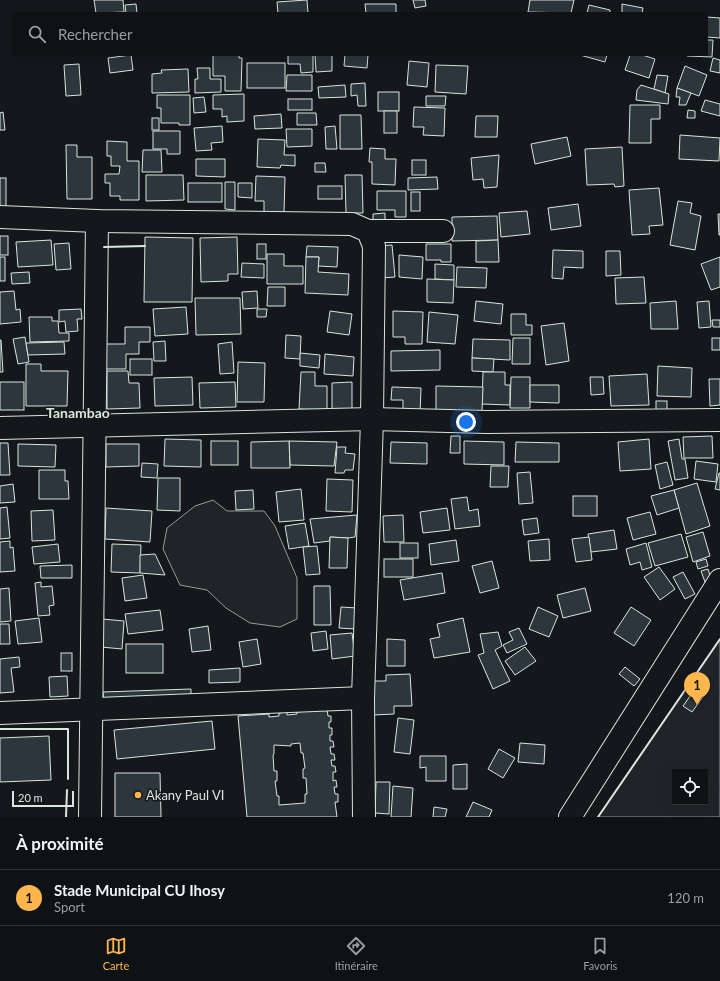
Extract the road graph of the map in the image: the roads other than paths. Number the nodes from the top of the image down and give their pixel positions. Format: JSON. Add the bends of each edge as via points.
{"nodes":[{"id":1,"x":0,"y":217,"type":"edge"},
{"id":2,"x":97,"y":221,"type":"junction"},
{"id":3,"x":368,"y":231,"type":"junction"},
{"id":4,"x":443,"y":231,"type":"dead end"},
{"id":5,"x":372,"y":419,"type":"junction"},
{"id":6,"x":720,"y":420,"type":"edge"},
{"id":7,"x":94,"y":425,"type":"junction"},
{"id":8,"x":0,"y":428,"type":"edge"},
{"id":9,"x":720,"y":580,"type":"edge"},
{"id":10,"x":363,"y":698,"type":"junction"},
{"id":11,"x":91,"y":710,"type":"junction"},
{"id":12,"x":0,"y":713,"type":"edge"},
{"id":13,"x":90,"y":817,"type":"edge"},
{"id":14,"x":364,"y":817,"type":"edge"},
{"id":15,"x":570,"y":817,"type":"edge"}],
"edges":[{"from":1,"to":2,"type":"street"},
{"from":2,"to":3,"type":"street","via":[[352,224]]},
{"from":2,"to":7,"type":"street"},
{"from":3,"to":4,"type":"street"},
{"from":3,"to":5,"type":"street","via":[[374,246]]},
{"from":5,"to":6,"type":"street","via":[[487,422]]},
{"from":5,"to":7,"type":"street"},
{"from":5,"to":10,"type":"street"},
{"from":7,"to":8,"type":"street"},
{"from":7,"to":11,"type":"street"},
{"from":9,"to":15,"type":"street"},
{"from":10,"to":11,"type":"street"},
{"from":10,"to":14,"type":"street"},
{"from":11,"to":12,"type":"street"},
{"from":11,"to":13,"type":"street"}]}
